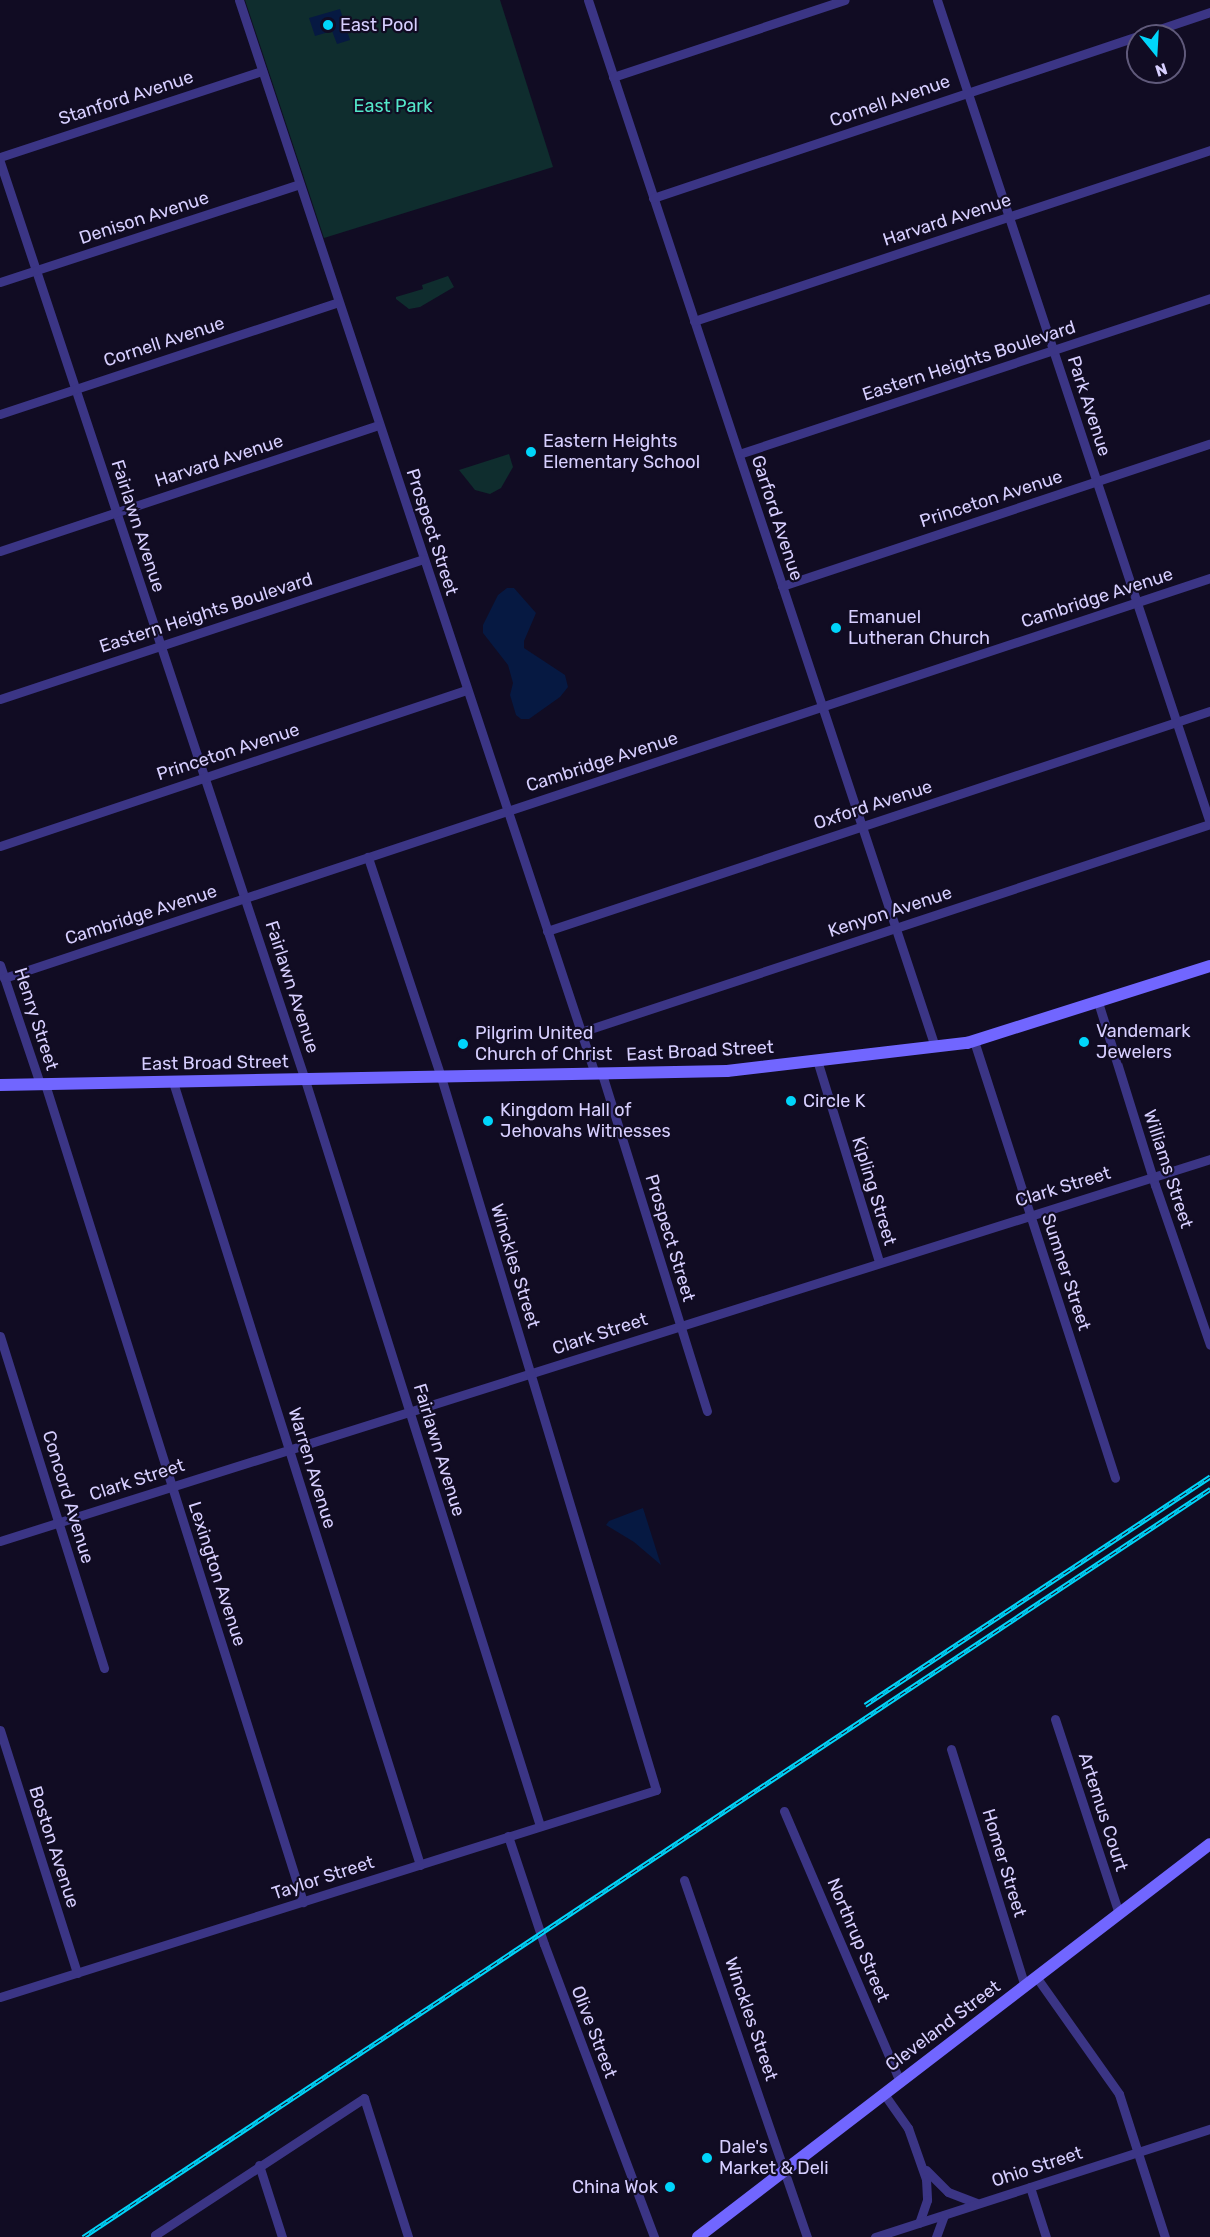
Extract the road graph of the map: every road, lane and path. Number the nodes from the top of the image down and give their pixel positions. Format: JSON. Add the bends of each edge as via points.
{"nodes":[{"id":1,"x":239,"y":0,"type":"edge"},
{"id":2,"x":588,"y":0,"type":"edge"},
{"id":3,"x":845,"y":0,"type":"edge"},
{"id":4,"x":938,"y":0,"type":"edge"},
{"id":5,"x":1210,"y":12,"type":"edge"},
{"id":6,"x":1174,"y":24,"type":"edge"},
{"id":7,"x":1126,"y":40,"type":"edge"},
{"id":8,"x":262,"y":70,"type":"junction"},
{"id":9,"x":613,"y":77,"type":"junction"},
{"id":10,"x":968,"y":93,"type":"junction"},
{"id":11,"x":1210,"y":150,"type":"edge"},
{"id":12,"x":0,"y":157,"type":"edge"},
{"id":13,"x":0,"y":162,"type":"edge"},
{"id":14,"x":299,"y":184,"type":"junction"},
{"id":15,"x":653,"y":198,"type":"junction"},
{"id":16,"x":1009,"y":217,"type":"junction"},
{"id":17,"x":36,"y":271,"type":"junction"},
{"id":18,"x":0,"y":282,"type":"edge"},
{"id":19,"x":1210,"y":298,"type":"edge"},
{"id":20,"x":338,"y":302,"type":"junction"},
{"id":21,"x":694,"y":321,"type":"junction"},
{"id":22,"x":1053,"y":350,"type":"junction"},
{"id":23,"x":75,"y":389,"type":"junction"},
{"id":24,"x":0,"y":414,"type":"edge"},
{"id":25,"x":380,"y":425,"type":"junction"},
{"id":26,"x":1210,"y":444,"type":"edge"},
{"id":27,"x":739,"y":454,"type":"junction"},
{"id":28,"x":1097,"y":482,"type":"junction"},
{"id":29,"x":117,"y":513,"type":"junction"},
{"id":30,"x":0,"y":551,"type":"edge"},
{"id":31,"x":423,"y":559,"type":"junction"},
{"id":32,"x":1210,"y":578,"type":"edge"},
{"id":33,"x":782,"y":586,"type":"junction"},
{"id":34,"x":1137,"y":602,"type":"junction"},
{"id":35,"x":161,"y":646,"type":"junction"},
{"id":36,"x":467,"y":690,"type":"junction"},
{"id":37,"x":0,"y":699,"type":"edge"},
{"id":38,"x":822,"y":706,"type":"junction"},
{"id":39,"x":1210,"y":711,"type":"edge"},
{"id":40,"x":1176,"y":722,"type":"junction"},
{"id":41,"x":205,"y":778,"type":"junction"},
{"id":42,"x":507,"y":811,"type":"junction"},
{"id":43,"x":1210,"y":824,"type":"edge"},
{"id":44,"x":862,"y":826,"type":"junction"},
{"id":45,"x":0,"y":846,"type":"edge"},
{"id":46,"x":368,"y":857,"type":"junction"},
{"id":47,"x":245,"y":898,"type":"junction"},
{"id":48,"x":896,"y":928,"type":"junction"},
{"id":49,"x":547,"y":931,"type":"junction"},
{"id":50,"x":0,"y":964,"type":"edge"},
{"id":51,"x":1210,"y":966,"type":"edge"},
{"id":52,"x":4,"y":978,"type":"junction"},
{"id":53,"x":1098,"y":1002,"type":"junction"},
{"id":54,"x":581,"y":1032,"type":"junction"},
{"id":55,"x":974,"y":1041,"type":"junction"},
{"id":56,"x":935,"y":1047,"type":"junction"},
{"id":57,"x":817,"y":1060,"type":"junction"},
{"id":58,"x":598,"y":1074,"type":"junction"},
{"id":59,"x":441,"y":1077,"type":"junction"},
{"id":60,"x":305,"y":1080,"type":"junction"},
{"id":61,"x":173,"y":1082,"type":"junction"},
{"id":62,"x":43,"y":1084,"type":"junction"},
{"id":63,"x":0,"y":1085,"type":"edge"},
{"id":64,"x":1210,"y":1159,"type":"edge"},
{"id":65,"x":1152,"y":1177,"type":"junction"},
{"id":66,"x":1030,"y":1215,"type":"junction"},
{"id":67,"x":879,"y":1262,"type":"junction"},
{"id":68,"x":680,"y":1325,"type":"junction"},
{"id":69,"x":0,"y":1336,"type":"edge"},
{"id":70,"x":1209,"y":1345,"type":"edge"},
{"id":71,"x":530,"y":1373,"type":"junction"},
{"id":72,"x":410,"y":1411,"type":"junction"},
{"id":73,"x":707,"y":1411,"type":"dead end"},
{"id":74,"x":289,"y":1449,"type":"junction"},
{"id":75,"x":1115,"y":1478,"type":"dead end"},
{"id":76,"x":172,"y":1486,"type":"junction"},
{"id":77,"x":59,"y":1522,"type":"junction"},
{"id":78,"x":0,"y":1541,"type":"edge"},
{"id":79,"x":104,"y":1668,"type":"dead end"},
{"id":80,"x":1055,"y":1719,"type":"dead end"},
{"id":81,"x":0,"y":1730,"type":"edge"},
{"id":82,"x":951,"y":1749,"type":"dead end"},
{"id":83,"x":656,"y":1790,"type":"joint"},
{"id":84,"x":784,"y":1811,"type":"dead end"},
{"id":85,"x":540,"y":1826,"type":"junction"},
{"id":86,"x":508,"y":1836,"type":"junction"},
{"id":87,"x":1210,"y":1844,"type":"edge"},
{"id":88,"x":420,"y":1865,"type":"junction"},
{"id":89,"x":684,"y":1880,"type":"dead end"},
{"id":90,"x":303,"y":1902,"type":"junction"},
{"id":91,"x":1119,"y":1914,"type":"junction"},
{"id":92,"x":76,"y":1973,"type":"junction"},
{"id":93,"x":1037,"y":1978,"type":"junction"},
{"id":94,"x":1025,"y":1986,"type":"junction"},
{"id":95,"x":0,"y":1997,"type":"edge"},
{"id":96,"x":900,"y":2082,"type":"junction"},
{"id":97,"x":884,"y":2094,"type":"junction"},
{"id":98,"x":1210,"y":2129,"type":"edge"},
{"id":99,"x":917,"y":2152,"type":"junction"},
{"id":100,"x":1138,"y":2152,"type":"junction"},
{"id":101,"x":259,"y":2165,"type":"junction"},
{"id":102,"x":786,"y":2170,"type":"junction"},
{"id":103,"x":1030,"y":2187,"type":"junction"},
{"id":104,"x":978,"y":2204,"type":"junction"},
{"id":105,"x":944,"y":2215,"type":"junction"},
{"id":106,"x":919,"y":2223,"type":"junction"},
{"id":107,"x":896,"y":2234,"type":"edge"},
{"id":108,"x":155,"y":2236,"type":"edge"},
{"id":109,"x":282,"y":2237,"type":"edge"},
{"id":110,"x":408,"y":2237,"type":"edge"},
{"id":111,"x":654,"y":2237,"type":"edge"},
{"id":112,"x":698,"y":2237,"type":"edge"},
{"id":113,"x":807,"y":2237,"type":"edge"},
{"id":114,"x":875,"y":2237,"type":"edge"},
{"id":115,"x":936,"y":2237,"type":"edge"},
{"id":116,"x":1046,"y":2237,"type":"edge"},
{"id":117,"x":1165,"y":2237,"type":"edge"}],
"edges":[{"from":1,"to":8,"type":"street","name":"Prospect Street"},
{"from":2,"to":9,"type":"street","name":"Garford Avenue"},
{"from":3,"to":9,"type":"street"},
{"from":4,"to":10,"type":"street","name":"Park Avenue"},
{"from":5,"to":6,"type":"street","name":"Cornell Avenue"},
{"from":7,"to":10,"type":"street","name":"Cornell Avenue"},
{"from":8,"to":12,"type":"street","name":"Stanford Avenue"},
{"from":8,"to":14,"type":"street","name":"Prospect Street"},
{"from":9,"to":15,"type":"street","name":"Garford Avenue"},
{"from":10,"to":15,"type":"street","name":"Cornell Avenue"},
{"from":10,"to":16,"type":"street","name":"Park Avenue"},
{"from":11,"to":16,"type":"street","name":"Harvard Avenue"},
{"from":13,"to":17,"type":"street","name":"Fairlawn Avenue"},
{"from":14,"to":17,"type":"street","name":"Denison Avenue"},
{"from":14,"to":20,"type":"street","name":"Prospect Street"},
{"from":15,"to":21,"type":"street","name":"Garford Avenue"},
{"from":16,"to":21,"type":"street","name":"Harvard Avenue"},
{"from":16,"to":22,"type":"street","name":"Park Avenue"},
{"from":17,"to":18,"type":"street","name":"Denison Avenue"},
{"from":17,"to":23,"type":"street","name":"Fairlawn Avenue"},
{"from":19,"to":22,"type":"street","name":"Eastern Heights Boulevard"},
{"from":20,"to":23,"type":"street","name":"Cornell Avenue"},
{"from":20,"to":25,"type":"street","name":"Prospect Street"},
{"from":21,"to":27,"type":"street","name":"Garford Avenue"},
{"from":22,"to":27,"type":"street","name":"Eastern Heights Boulevard"},
{"from":22,"to":28,"type":"street","name":"Park Avenue"},
{"from":23,"to":24,"type":"street","name":"Cornell Avenue"},
{"from":23,"to":29,"type":"street","name":"Fairlawn Avenue"},
{"from":25,"to":29,"type":"street","name":"Harvard Avenue"},
{"from":25,"to":31,"type":"street","name":"Prospect Street"},
{"from":26,"to":28,"type":"street","name":"Princeton Avenue"},
{"from":27,"to":33,"type":"street","name":"Garford Avenue"},
{"from":28,"to":33,"type":"street","name":"Princeton Avenue"},
{"from":28,"to":34,"type":"street","name":"Park Avenue"},
{"from":29,"to":30,"type":"street","name":"Harvard Avenue"},
{"from":29,"to":35,"type":"street","name":"Fairlawn Avenue"},
{"from":31,"to":35,"type":"street","name":"Eastern Heights Boulevard"},
{"from":31,"to":36,"type":"street","name":"Prospect Street"},
{"from":32,"to":34,"type":"street","name":"Cambridge Avenue"},
{"from":33,"to":38,"type":"street","name":"Garford Avenue"},
{"from":34,"to":38,"type":"street","name":"Cambridge Avenue"},
{"from":34,"to":40,"type":"street","name":"Park Avenue"},
{"from":35,"to":37,"type":"street","name":"Eastern Heights Boulevard"},
{"from":35,"to":41,"type":"street","name":"Fairlawn Avenue"},
{"from":36,"to":41,"type":"street","name":"Princeton Avenue"},
{"from":36,"to":42,"type":"street","name":"Prospect Street"},
{"from":38,"to":42,"type":"street","name":"Cambridge Avenue"},
{"from":38,"to":44,"type":"street","name":"Garford Avenue"},
{"from":39,"to":40,"type":"street","name":"Oxford Avenue"},
{"from":40,"to":43,"type":"street","name":"Park Avenue"},
{"from":40,"to":44,"type":"street","name":"Oxford Avenue"},
{"from":41,"to":45,"type":"street","name":"Princeton Avenue"},
{"from":41,"to":47,"type":"street","name":"Fairlawn Avenue"},
{"from":42,"to":46,"type":"street","name":"Cambridge Avenue"},
{"from":42,"to":49,"type":"street","name":"Prospect Street"},
{"from":43,"to":48,"type":"street","name":"Kenyon Avenue"},
{"from":44,"to":48,"type":"street","name":"Garford Avenue"},
{"from":44,"to":49,"type":"street","name":"Oxford Avenue"},
{"from":46,"to":47,"type":"street","name":"Cambridge Avenue"},
{"from":46,"to":59,"type":"street","name":"Winckles Street"},
{"from":47,"to":52,"type":"street","name":"Cambridge Avenue"},
{"from":47,"to":60,"type":"street","name":"Fairlawn Avenue"},
{"from":48,"to":54,"type":"street","name":"Kenyon Avenue"},
{"from":48,"to":56,"type":"street","name":"Garford Avenue"},
{"from":49,"to":54,"type":"street","name":"Prospect Street"},
{"from":50,"to":52,"type":"street","name":"Henry Street"},
{"from":51,"to":53,"type":"street","name":"East Broad Street"},
{"from":52,"to":62,"type":"street","name":"Henry Street"},
{"from":53,"to":55,"type":"street","name":"East Broad Street"},
{"from":53,"to":65,"type":"street","name":"Williams Street"},
{"from":54,"to":58,"type":"street","name":"Prospect Street"},
{"from":55,"to":56,"type":"street","name":"East Broad Street"},
{"from":55,"to":66,"type":"street","name":"Sumner Street"},
{"from":56,"to":57,"type":"street","name":"East Broad Street"},
{"from":57,"to":58,"type":"street","name":"East Broad Street","via":[[727,1071]]},
{"from":57,"to":67,"type":"street","name":"Kipling Street"},
{"from":58,"to":59,"type":"street","name":"East Broad Street"},
{"from":58,"to":68,"type":"street","name":"Prospect Street"},
{"from":59,"to":60,"type":"street","name":"East Broad Street"},
{"from":59,"to":71,"type":"street","name":"Winckles Street"},
{"from":60,"to":61,"type":"street","name":"East Broad Street"},
{"from":60,"to":72,"type":"street","name":"Fairlawn Avenue"},
{"from":61,"to":62,"type":"street","name":"East Broad Street"},
{"from":61,"to":74,"type":"street","name":"Warren Avenue"},
{"from":62,"to":63,"type":"street","name":"East Broad Street"},
{"from":62,"to":76,"type":"street","name":"Lexington Avenue"},
{"from":64,"to":65,"type":"street","name":"Clark Street"},
{"from":65,"to":66,"type":"street","name":"Clark Street"},
{"from":65,"to":70,"type":"street","name":"Williams Street"},
{"from":66,"to":67,"type":"street","name":"Clark Street"},
{"from":66,"to":75,"type":"street","name":"Sumner Street"},
{"from":67,"to":68,"type":"street","name":"Clark Street"},
{"from":68,"to":71,"type":"street","name":"Clark Street"},
{"from":68,"to":73,"type":"street","name":"Prospect Street"},
{"from":69,"to":77,"type":"street","name":"Concord Avenue"},
{"from":71,"to":72,"type":"street","name":"Clark Street"},
{"from":71,"to":83,"type":"street","name":"Winckles Street"},
{"from":72,"to":74,"type":"street","name":"Clark Street"},
{"from":72,"to":85,"type":"street","name":"Fairlawn Avenue"},
{"from":74,"to":76,"type":"street","name":"Clark Street"},
{"from":74,"to":88,"type":"street","name":"Warren Avenue"},
{"from":76,"to":77,"type":"street","name":"Clark Street"},
{"from":76,"to":90,"type":"street","name":"Lexington Avenue"},
{"from":77,"to":78,"type":"street","name":"Clark Street"},
{"from":77,"to":79,"type":"street","name":"Concord Avenue"},
{"from":80,"to":91,"type":"street","name":"Artemus Court"},
{"from":81,"to":92,"type":"street","name":"Boston Avenue"},
{"from":82,"to":94,"type":"street","name":"Homer Street"},
{"from":83,"to":85,"type":"street","name":"Taylor Street"},
{"from":84,"to":96,"type":"street","name":"Northrup Street"},
{"from":85,"to":86,"type":"street","name":"Taylor Street"},
{"from":86,"to":88,"type":"street","name":"Taylor Street"},
{"from":86,"to":111,"type":"street","name":"Olive Street","via":[[542,1939]]},
{"from":87,"to":91,"type":"street","name":"Cleveland Street"},
{"from":88,"to":90,"type":"street","name":"Taylor Street"},
{"from":89,"to":102,"type":"street","name":"Winckles Street"},
{"from":90,"to":92,"type":"street","name":"Taylor Street"},
{"from":91,"to":93,"type":"street","name":"Cleveland Street"},
{"from":92,"to":95,"type":"street","name":"Taylor Street"},
{"from":93,"to":94,"type":"street","name":"Cleveland Street"},
{"from":93,"to":100,"type":"street","via":[[1119,2094]]},
{"from":94,"to":96,"type":"street","name":"Cleveland Street"},
{"from":96,"to":97,"type":"street","name":"Cleveland Street"},
{"from":97,"to":99,"type":"street","via":[[908,2128]]},
{"from":97,"to":102,"type":"street","name":"Cleveland Street"},
{"from":98,"to":100,"type":"street","name":"Ohio Street"},
{"from":99,"to":104,"type":"street","via":[[943,2188]]},
{"from":99,"to":106,"type":"street","via":[[928,2187]]},
{"from":100,"to":103,"type":"street","name":"Ohio Street"},
{"from":100,"to":117,"type":"street"},
{"from":101,"to":108,"type":"street"},
{"from":101,"to":109,"type":"street"},
{"from":101,"to":110,"type":"street","via":[[364,2097]]},
{"from":102,"to":112,"type":"street","name":"Cleveland Street"},
{"from":102,"to":113,"type":"street","name":"Winckles Street"},
{"from":103,"to":104,"type":"street","name":"Ohio Street"},
{"from":103,"to":116,"type":"street"},
{"from":104,"to":105,"type":"street","name":"Ohio Street"},
{"from":105,"to":106,"type":"street","name":"Ohio Street"},
{"from":105,"to":115,"type":"street"},
{"from":106,"to":107,"type":"street","name":"Ohio Street"},
{"from":107,"to":114,"type":"street","name":"Ohio Street"}]}
